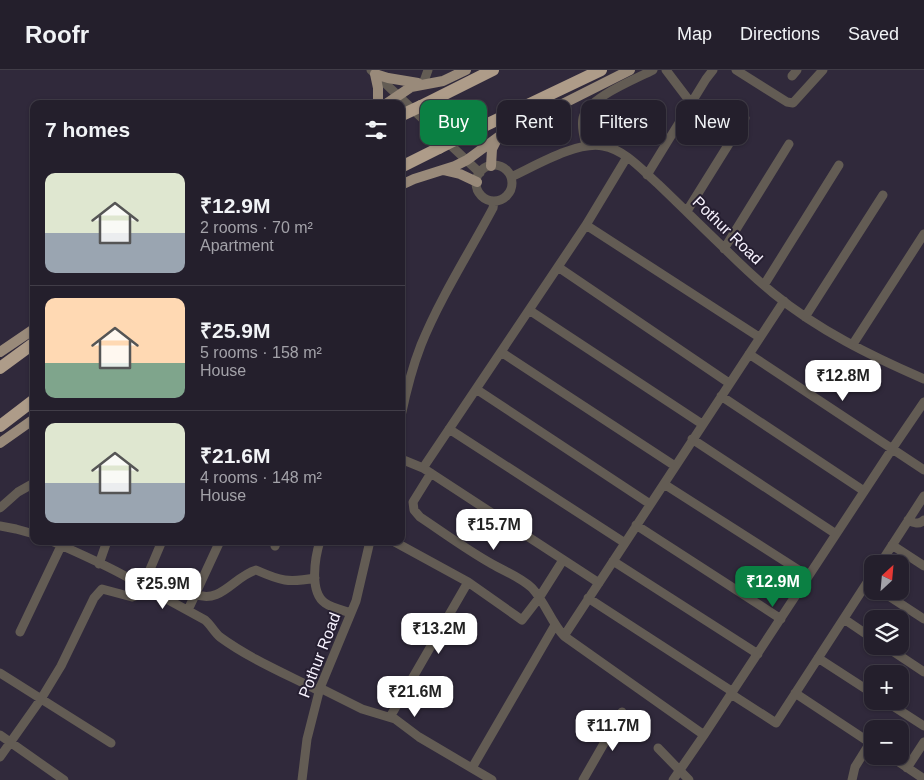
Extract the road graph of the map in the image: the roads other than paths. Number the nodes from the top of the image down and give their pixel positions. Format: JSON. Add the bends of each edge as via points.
{"nodes":[{"id":1,"x":428,"y":70,"type":"edge"},
{"id":2,"x":466,"y":70,"type":"edge"},
{"id":3,"x":493,"y":70,"type":"edge"},
{"id":4,"x":601,"y":70,"type":"edge"},
{"id":5,"x":630,"y":70,"type":"edge"},
{"id":6,"x":653,"y":70,"type":"edge"},
{"id":7,"x":666,"y":70,"type":"edge"},
{"id":8,"x":713,"y":70,"type":"edge"},
{"id":9,"x":736,"y":70,"type":"edge"},
{"id":10,"x":822,"y":70,"type":"edge"},
{"id":11,"x":373,"y":72,"type":"edge"},
{"id":12,"x":423,"y":84,"type":"junction"},
{"id":13,"x":399,"y":95,"type":"junction"},
{"id":14,"x":378,"y":100,"type":"edge"},
{"id":15,"x":392,"y":100,"type":"edge"},
{"id":16,"x":404,"y":100,"type":"edge"},
{"id":17,"x":571,"y":100,"type":"edge"},
{"id":18,"x":598,"y":100,"type":"edge"},
{"id":19,"x":689,"y":100,"type":"edge"},
{"id":20,"x":693,"y":100,"type":"edge"},
{"id":21,"x":405,"y":101,"type":"edge"},
{"id":22,"x":405,"y":113,"type":"edge"},
{"id":23,"x":676,"y":128,"type":"edge"},
{"id":24,"x":497,"y":139,"type":"edge"},
{"id":25,"x":497,"y":142,"type":"edge"},
{"id":26,"x":789,"y":144,"type":"dead end"},
{"id":27,"x":586,"y":145,"type":"joint"},
{"id":28,"x":728,"y":145,"type":"edge"},
{"id":29,"x":627,"y":157,"type":"junction"},
{"id":30,"x":467,"y":160,"type":"junction"},
{"id":31,"x":405,"y":165,"type":"edge"},
{"id":32,"x":491,"y":166,"type":"junction"},
{"id":33,"x":839,"y":166,"type":"dead end"},
{"id":34,"x":442,"y":170,"type":"junction"},
{"id":35,"x":647,"y":175,"type":"junction"},
{"id":36,"x":511,"y":177,"type":"junction"},
{"id":37,"x":478,"y":178,"type":"junction"},
{"id":38,"x":405,"y":183,"type":"edge"},
{"id":39,"x":883,"y":195,"type":"dead end"},
{"id":40,"x":494,"y":201,"type":"junction"},
{"id":41,"x":686,"y":211,"type":"junction"},
{"id":42,"x":586,"y":225,"type":"junction"},
{"id":43,"x":924,"y":234,"type":"edge"},
{"id":44,"x":724,"y":249,"type":"junction"},
{"id":45,"x":558,"y":266,"type":"junction"},
{"id":46,"x":764,"y":285,"type":"junction"},
{"id":47,"x":784,"y":301,"type":"junction"},
{"id":48,"x":529,"y":310,"type":"junction"},
{"id":49,"x":805,"y":317,"type":"junction"},
{"id":50,"x":30,"y":332,"type":"edge"},
{"id":51,"x":759,"y":337,"type":"junction"},
{"id":52,"x":853,"y":344,"type":"junction"},
{"id":53,"x":30,"y":346,"type":"edge"},
{"id":54,"x":0,"y":352,"type":"edge"},
{"id":55,"x":501,"y":352,"type":"junction"},
{"id":56,"x":748,"y":354,"type":"junction"},
{"id":57,"x":0,"y":368,"type":"edge"},
{"id":58,"x":924,"y":368,"type":"edge"},
{"id":59,"x":922,"y":378,"type":"edge"},
{"id":60,"x":730,"y":383,"type":"junction"},
{"id":61,"x":476,"y":389,"type":"junction"},
{"id":62,"x":721,"y":396,"type":"junction"},
{"id":63,"x":405,"y":400,"type":"edge"},
{"id":64,"x":924,"y":402,"type":"edge"},
{"id":65,"x":30,"y":403,"type":"edge"},
{"id":66,"x":30,"y":422,"type":"edge"},
{"id":67,"x":702,"y":424,"type":"junction"},
{"id":68,"x":0,"y":426,"type":"edge"},
{"id":69,"x":449,"y":429,"type":"junction"},
{"id":70,"x":692,"y":439,"type":"junction"},
{"id":71,"x":0,"y":443,"type":"edge"},
{"id":72,"x":892,"y":449,"type":"junction"},
{"id":73,"x":405,"y":461,"type":"edge"},
{"id":74,"x":675,"y":466,"type":"junction"},
{"id":75,"x":427,"y":470,"type":"junction"},
{"id":76,"x":924,"y":470,"type":"edge"},
{"id":77,"x":664,"y":484,"type":"junction"},
{"id":78,"x":30,"y":485,"type":"edge"},
{"id":79,"x":864,"y":492,"type":"junction"},
{"id":80,"x":923,"y":501,"type":"edge"},
{"id":81,"x":650,"y":504,"type":"junction"},
{"id":82,"x":0,"y":508,"type":"edge"},
{"id":83,"x":908,"y":520,"type":"junction"},
{"id":84,"x":924,"y":520,"type":"edge"},
{"id":85,"x":636,"y":525,"type":"junction"},
{"id":86,"x":0,"y":526,"type":"edge"},
{"id":87,"x":30,"y":533,"type":"edge"},
{"id":88,"x":836,"y":534,"type":"junction"},
{"id":89,"x":625,"y":543,"type":"junction"},
{"id":90,"x":106,"y":545,"type":"edge"},
{"id":91,"x":160,"y":545,"type":"edge"},
{"id":92,"x":218,"y":545,"type":"edge"},
{"id":93,"x":319,"y":545,"type":"edge"},
{"id":94,"x":369,"y":545,"type":"edge"},
{"id":95,"x":400,"y":545,"type":"edge"},
{"id":96,"x":892,"y":545,"type":"junction"},
{"id":97,"x":61,"y":546,"type":"joint"},
{"id":98,"x":886,"y":555,"type":"edge"},
{"id":99,"x":563,"y":560,"type":"junction"},
{"id":100,"x":613,"y":561,"type":"junction"},
{"id":101,"x":99,"y":564,"type":"junction"},
{"id":102,"x":924,"y":566,"type":"edge"},
{"id":103,"x":808,"y":576,"type":"junction"},
{"id":104,"x":315,"y":578,"type":"junction"},
{"id":105,"x":468,"y":582,"type":"junction"},
{"id":106,"x":599,"y":583,"type":"junction"},
{"id":107,"x":144,"y":589,"type":"junction"},
{"id":108,"x":864,"y":591,"type":"edge"},
{"id":109,"x":195,"y":594,"type":"junction"},
{"id":110,"x":539,"y":598,"type":"junction"},
{"id":111,"x":588,"y":598,"type":"junction"},
{"id":112,"x":895,"y":600,"type":"edge"},
{"id":113,"x":188,"y":610,"type":"junction"},
{"id":114,"x":351,"y":614,"type":"junction"},
{"id":115,"x":781,"y":618,"type":"junction"},
{"id":116,"x":844,"y":619,"type":"junction"},
{"id":117,"x":924,"y":619,"type":"edge"},
{"id":118,"x":555,"y":625,"type":"junction"},
{"id":119,"x":20,"y":632,"type":"dead end"},
{"id":120,"x":864,"y":633,"type":"edge"},
{"id":121,"x":564,"y":636,"type":"junction"},
{"id":122,"x":758,"y":654,"type":"junction"},
{"id":123,"x":898,"y":655,"type":"edge"},
{"id":124,"x":818,"y":658,"type":"junction"},
{"id":125,"x":924,"y":672,"type":"edge"},
{"id":126,"x":0,"y":673,"type":"edge"},
{"id":127,"x":864,"y":688,"type":"edge"},
{"id":128,"x":319,"y":690,"type":"junction"},
{"id":129,"x":732,"y":693,"type":"junction"},
{"id":130,"x":795,"y":693,"type":"junction"},
{"id":131,"x":41,"y":699,"type":"junction"},
{"id":132,"x":899,"y":710,"type":"edge"},
{"id":133,"x":622,"y":712,"type":"dead end"},
{"id":134,"x":390,"y":717,"type":"junction"},
{"id":135,"x":924,"y":726,"type":"edge"},
{"id":136,"x":0,"y":735,"type":"edge"},
{"id":137,"x":704,"y":736,"type":"junction"},
{"id":138,"x":864,"y":739,"type":"edge"},
{"id":139,"x":10,"y":742,"type":"junction"},
{"id":140,"x":924,"y":742,"type":"edge"},
{"id":141,"x":111,"y":743,"type":"dead end"},
{"id":142,"x":658,"y":748,"type":"dead end"},
{"id":143,"x":864,"y":754,"type":"edge"},
{"id":144,"x":0,"y":757,"type":"edge"},
{"id":145,"x":903,"y":765,"type":"edge"},
{"id":146,"x":472,"y":768,"type":"junction"},
{"id":147,"x":907,"y":768,"type":"junction"},
{"id":148,"x":680,"y":770,"type":"junction"},
{"id":149,"x":924,"y":779,"type":"edge"},
{"id":150,"x":64,"y":780,"type":"edge"},
{"id":151,"x":302,"y":780,"type":"edge"},
{"id":152,"x":492,"y":780,"type":"edge"},
{"id":153,"x":583,"y":780,"type":"edge"},
{"id":154,"x":673,"y":780,"type":"edge"},
{"id":155,"x":689,"y":780,"type":"edge"},
{"id":156,"x":852,"y":780,"type":"edge"}],
"edges":[{"from":1,"to":12,"type":"street"},
{"from":2,"to":12,"type":"main road","via":[[444,81]]},
{"from":3,"to":22,"type":"highway","bridge":true},
{"from":4,"to":31,"type":"highway","bridge":true},
{"from":5,"to":17,"type":"main road"},
{"from":6,"to":18,"type":"street"},
{"from":7,"to":19,"type":"street"},
{"from":8,"to":20,"type":"street"},
{"from":9,"to":10,"type":"street","via":[[793,103]]},
{"from":11,"to":12,"type":"main road"},
{"from":11,"to":13,"type":"street"},
{"from":11,"to":14,"type":"main road"},
{"from":12,"to":13,"type":"main road"},
{"from":13,"to":15,"type":"main road"},
{"from":13,"to":16,"type":"street"},
{"from":21,"to":30,"type":"street"},
{"from":23,"to":35,"type":"street"},
{"from":24,"to":30,"type":"main road"},
{"from":25,"to":32,"type":"main road","via":[[492,149]]},
{"from":26,"to":44,"type":"street"},
{"from":27,"to":29,"type":"street","name":"Pothur Road","via":[[604,146]]},
{"from":27,"to":36,"type":"street","name":"Pothur Road"},
{"from":28,"to":41,"type":"street"},
{"from":29,"to":35,"type":"street","name":"Pothur Road"},
{"from":29,"to":42,"type":"street"},
{"from":30,"to":34,"type":"main road"},
{"from":30,"to":37,"type":"street"},
{"from":32,"to":36,"type":"street","via":[[503,168]]},
{"from":32,"to":37,"type":"street","via":[[485,168]]},
{"from":33,"to":46,"type":"street"},
{"from":34,"to":37,"type":"main road"},
{"from":34,"to":38,"type":"main road"},
{"from":35,"to":41,"type":"street","name":"Pothur Road"},
{"from":36,"to":40,"type":"street","via":[[512,186],[508,194]]},
{"from":37,"to":40,"type":"street","via":[[478,190]]},
{"from":39,"to":49,"type":"street"},
{"from":40,"to":63,"type":"street","via":[[422,345]]},
{"from":41,"to":44,"type":"street","name":"Pothur Road"},
{"from":42,"to":45,"type":"street"},
{"from":42,"to":51,"type":"street"},
{"from":43,"to":52,"type":"street"},
{"from":44,"to":46,"type":"street","name":"Pothur Road"},
{"from":45,"to":48,"type":"street"},
{"from":45,"to":60,"type":"street"},
{"from":46,"to":47,"type":"street","name":"Pothur Road"},
{"from":47,"to":49,"type":"street","name":"Pothur Road"},
{"from":47,"to":51,"type":"street"},
{"from":48,"to":55,"type":"street"},
{"from":48,"to":67,"type":"street"},
{"from":49,"to":52,"type":"street","name":"Pothur Road"},
{"from":50,"to":54,"type":"main road"},
{"from":51,"to":56,"type":"street"},
{"from":52,"to":59,"type":"street","name":"Pothur Road"},
{"from":53,"to":57,"type":"highway"},
{"from":55,"to":61,"type":"street"},
{"from":55,"to":74,"type":"street"},
{"from":56,"to":60,"type":"street"},
{"from":56,"to":72,"type":"street"},
{"from":58,"to":59,"type":"street"},
{"from":60,"to":62,"type":"street"},
{"from":61,"to":69,"type":"street"},
{"from":61,"to":81,"type":"street"},
{"from":62,"to":67,"type":"street"},
{"from":62,"to":79,"type":"street"},
{"from":64,"to":72,"type":"street"},
{"from":65,"to":68,"type":"highway"},
{"from":66,"to":71,"type":"main road"},
{"from":67,"to":70,"type":"street"},
{"from":69,"to":75,"type":"street"},
{"from":69,"to":89,"type":"street"},
{"from":70,"to":74,"type":"street"},
{"from":70,"to":88,"type":"street"},
{"from":72,"to":76,"type":"street"},
{"from":72,"to":79,"type":"street"},
{"from":73,"to":75,"type":"street"},
{"from":74,"to":77,"type":"street"},
{"from":75,"to":99,"type":"street"},
{"from":75,"to":110,"type":"street","via":[[413,502],[420,517],[520,579]]},
{"from":77,"to":81,"type":"street"},
{"from":77,"to":103,"type":"street"},
{"from":78,"to":82,"type":"street"},
{"from":79,"to":88,"type":"street"},
{"from":80,"to":83,"type":"street"},
{"from":81,"to":85,"type":"street"},
{"from":83,"to":84,"type":"street","via":[[915,524]]},
{"from":83,"to":96,"type":"street"},
{"from":85,"to":89,"type":"street"},
{"from":85,"to":115,"type":"street"},
{"from":86,"to":87,"type":"street"},
{"from":88,"to":103,"type":"street"},
{"from":89,"to":100,"type":"street"},
{"from":90,"to":101,"type":"street"},
{"from":91,"to":107,"type":"street"},
{"from":92,"to":109,"type":"street"},
{"from":93,"to":104,"type":"street"},
{"from":94,"to":114,"type":"street","name":"Pothur Road"},
{"from":95,"to":105,"type":"street"},
{"from":96,"to":98,"type":"street"},
{"from":96,"to":102,"type":"street"},
{"from":97,"to":101,"type":"street"},
{"from":97,"to":119,"type":"street"},
{"from":99,"to":106,"type":"street"},
{"from":99,"to":110,"type":"street"},
{"from":100,"to":106,"type":"street"},
{"from":100,"to":122,"type":"street"},
{"from":101,"to":107,"type":"street","via":[[127,576]]},
{"from":103,"to":115,"type":"street"},
{"from":104,"to":109,"type":"street","via":[[281,580],[256,570],[221,593],[201,597]]},
{"from":104,"to":114,"type":"street","via":[[317,592],[324,602]]},
{"from":105,"to":110,"type":"street","via":[[522,620]]},
{"from":105,"to":134,"type":"street"},
{"from":106,"to":111,"type":"street"},
{"from":107,"to":113,"type":"street"},
{"from":107,"to":131,"type":"street","via":[[132,597],[109,590],[98,592]]},
{"from":108,"to":116,"type":"street"},
{"from":109,"to":113,"type":"street"},
{"from":110,"to":118,"type":"street"},
{"from":111,"to":121,"type":"street"},
{"from":111,"to":129,"type":"street"},
{"from":112,"to":117,"type":"street"},
{"from":113,"to":128,"type":"street","via":[[236,647]]},
{"from":114,"to":128,"type":"street","name":"Pothur Road"},
{"from":115,"to":122,"type":"street"},
{"from":116,"to":120,"type":"street"},
{"from":116,"to":124,"type":"street"},
{"from":118,"to":121,"type":"street"},
{"from":118,"to":146,"type":"street"},
{"from":121,"to":137,"type":"street"},
{"from":122,"to":129,"type":"street"},
{"from":123,"to":125,"type":"street"},
{"from":124,"to":127,"type":"street"},
{"from":124,"to":130,"type":"street"},
{"from":126,"to":131,"type":"street"},
{"from":128,"to":134,"type":"street"},
{"from":128,"to":151,"type":"street","name":"Pothur Road","via":[[307,739]]},
{"from":129,"to":130,"type":"street","via":[[776,723]]},
{"from":129,"to":137,"type":"street"},
{"from":130,"to":138,"type":"street"},
{"from":131,"to":139,"type":"street"},
{"from":131,"to":141,"type":"street"},
{"from":132,"to":135,"type":"street"},
{"from":133,"to":153,"type":"street"},
{"from":134,"to":146,"type":"street"},
{"from":136,"to":139,"type":"street"},
{"from":137,"to":148,"type":"street"},
{"from":139,"to":144,"type":"street"},
{"from":139,"to":150,"type":"street"},
{"from":140,"to":147,"type":"street"},
{"from":142,"to":148,"type":"street"},
{"from":143,"to":156,"type":"street","via":[[855,767]]},
{"from":145,"to":147,"type":"street"},
{"from":146,"to":152,"type":"street"},
{"from":147,"to":149,"type":"street"},
{"from":148,"to":154,"type":"street"},
{"from":148,"to":155,"type":"street"}]}
